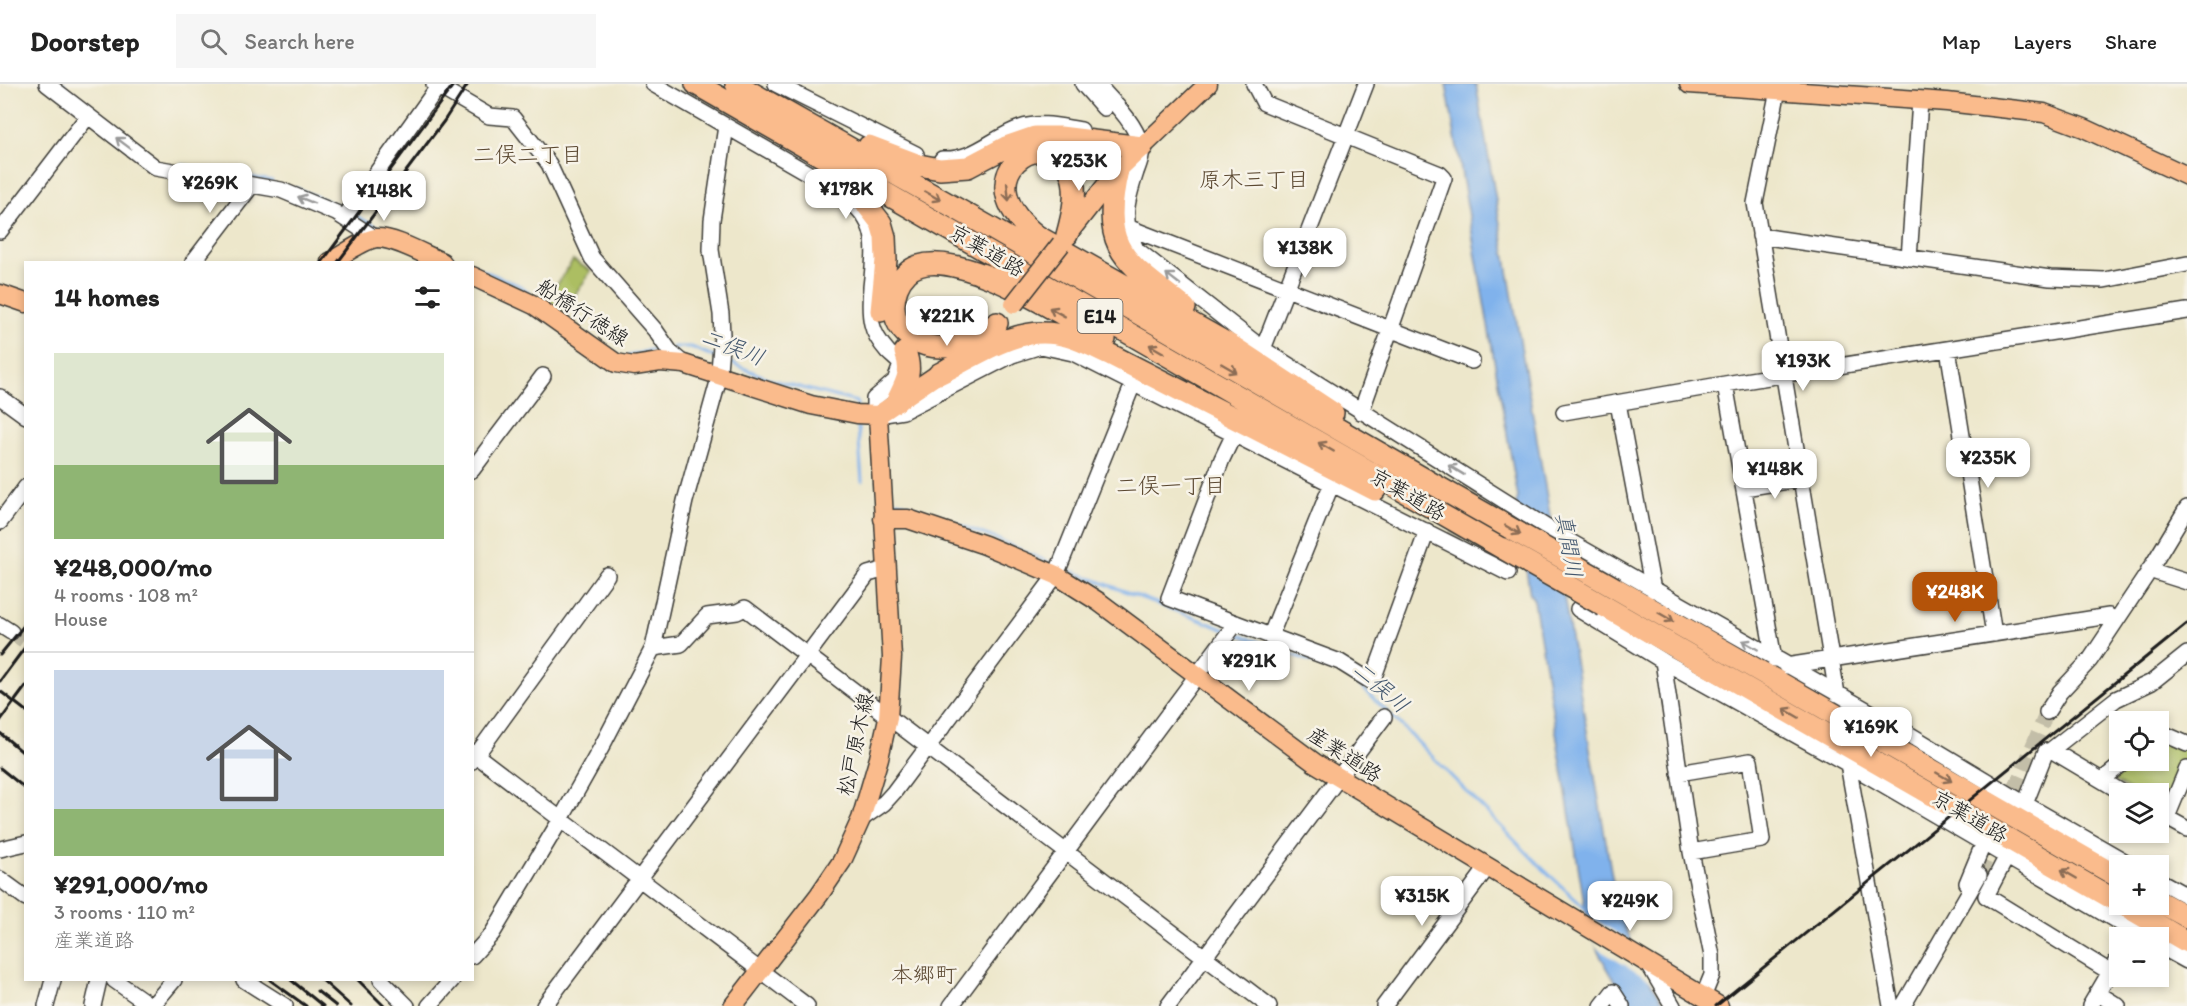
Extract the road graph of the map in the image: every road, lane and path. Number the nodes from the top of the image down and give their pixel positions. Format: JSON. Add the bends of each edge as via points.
{"nodes":[{"id":1,"x":653,"y":84,"type":"edge"},
{"id":2,"x":696,"y":84,"type":"edge"},
{"id":3,"x":776,"y":84,"type":"edge"},
{"id":4,"x":1083,"y":84,"type":"edge"},
{"id":5,"x":1097,"y":84,"type":"edge"},
{"id":6,"x":1208,"y":84,"type":"edge"},
{"id":7,"x":1254,"y":84,"type":"edge"},
{"id":8,"x":1366,"y":84,"type":"edge"},
{"id":9,"x":1689,"y":84,"type":"edge"},
{"id":10,"x":51,"y":85,"type":"edge"},
{"id":11,"x":438,"y":85,"type":"edge"},
{"id":12,"x":1778,"y":90,"type":"junction"},
{"id":13,"x":742,"y":95,"type":"edge"},
{"id":14,"x":1920,"y":101,"type":"junction"},
{"id":15,"x":88,"y":116,"type":"junction"},
{"id":16,"x":726,"y":126,"type":"junction"},
{"id":17,"x":1346,"y":135,"type":"junction"},
{"id":18,"x":1142,"y":147,"type":"junction"},
{"id":19,"x":1118,"y":171,"type":"junction"},
{"id":20,"x":2187,"y":176,"type":"edge"},
{"id":21,"x":252,"y":185,"type":"junction"},
{"id":22,"x":344,"y":218,"type":"junction"},
{"id":23,"x":1127,"y":227,"type":"junction"},
{"id":24,"x":0,"y":231,"type":"edge"},
{"id":25,"x":1760,"y":236,"type":"junction"},
{"id":26,"x":375,"y":238,"type":"junction"},
{"id":27,"x":1064,"y":240,"type":"junction"},
{"id":28,"x":1910,"y":258,"type":"junction"},
{"id":29,"x":194,"y":261,"type":"edge"},
{"id":30,"x":332,"y":261,"type":"edge"},
{"id":31,"x":440,"y":261,"type":"edge"},
{"id":32,"x":2187,"y":264,"type":"edge"},
{"id":33,"x":474,"y":277,"type":"edge"},
{"id":34,"x":1287,"y":289,"type":"junction"},
{"id":35,"x":0,"y":294,"type":"edge"},
{"id":36,"x":24,"y":302,"type":"edge"},
{"id":37,"x":2187,"y":311,"type":"edge"},
{"id":38,"x":997,"y":323,"type":"junction"},
{"id":39,"x":1390,"y":329,"type":"junction"},
{"id":40,"x":975,"y":345,"type":"junction"},
{"id":41,"x":1235,"y":348,"type":"junction"},
{"id":42,"x":1263,"y":349,"type":"junction"},
{"id":43,"x":1948,"y":349,"type":"junction"},
{"id":44,"x":905,"y":352,"type":"junction"},
{"id":45,"x":1472,"y":360,"type":"dead end"},
{"id":46,"x":718,"y":363,"type":"junction"},
{"id":47,"x":684,"y":364,"type":"junction"},
{"id":48,"x":939,"y":374,"type":"junction"},
{"id":49,"x":1784,"y":375,"type":"junction"},
{"id":50,"x":543,"y":376,"type":"dead end"},
{"id":51,"x":1134,"y":384,"type":"junction"},
{"id":52,"x":1725,"y":384,"type":"junction"},
{"id":53,"x":0,"y":397,"type":"edge"},
{"id":54,"x":897,"y":401,"type":"junction"},
{"id":55,"x":1618,"y":403,"type":"junction"},
{"id":56,"x":1361,"y":412,"type":"junction"},
{"id":57,"x":1564,"y":412,"type":"dead end"},
{"id":58,"x":24,"y":415,"type":"edge"},
{"id":59,"x":878,"y":415,"type":"junction"},
{"id":60,"x":1234,"y":434,"type":"junction"},
{"id":61,"x":1290,"y":447,"type":"junction"},
{"id":62,"x":474,"y":467,"type":"edge"},
{"id":63,"x":1801,"y":479,"type":"junction"},
{"id":64,"x":1426,"y":480,"type":"junction"},
{"id":65,"x":1332,"y":483,"type":"junction"},
{"id":66,"x":1744,"y":488,"type":"junction"},
{"id":67,"x":24,"y":491,"type":"edge"},
{"id":68,"x":2187,"y":508,"type":"edge"},
{"id":69,"x":883,"y":519,"type":"junction"},
{"id":70,"x":0,"y":522,"type":"edge"},
{"id":71,"x":1427,"y":531,"type":"junction"},
{"id":72,"x":1504,"y":549,"type":"junction"},
{"id":73,"x":886,"y":570,"type":"junction"},
{"id":74,"x":2149,"y":570,"type":"junction"},
{"id":75,"x":1508,"y":573,"type":"dead end"},
{"id":76,"x":607,"y":575,"type":"dead end"},
{"id":77,"x":1056,"y":575,"type":"junction"},
{"id":78,"x":2187,"y":582,"type":"edge"},
{"id":79,"x":1653,"y":590,"type":"junction"},
{"id":80,"x":1610,"y":597,"type":"junction"},
{"id":81,"x":1578,"y":609,"type":"dead end"},
{"id":82,"x":2116,"y":621,"type":"junction"},
{"id":83,"x":1236,"y":623,"type":"junction"},
{"id":84,"x":1995,"y":634,"type":"junction"},
{"id":85,"x":1270,"y":637,"type":"junction"},
{"id":86,"x":653,"y":648,"type":"junction"},
{"id":87,"x":807,"y":656,"type":"junction"},
{"id":88,"x":2186,"y":656,"type":"edge"},
{"id":89,"x":1831,"y":658,"type":"junction"},
{"id":90,"x":1663,"y":661,"type":"junction"},
{"id":91,"x":1780,"y":662,"type":"junction"},
{"id":92,"x":1199,"y":676,"type":"junction"},
{"id":93,"x":1837,"y":694,"type":"junction"},
{"id":94,"x":2048,"y":712,"type":"tunnel mouth"},
{"id":95,"x":1384,"y":717,"type":"dead end"},
{"id":96,"x":888,"y":718,"type":"junction"},
{"id":97,"x":2169,"y":736,"type":"edge"},
{"id":98,"x":2187,"y":744,"type":"edge"},
{"id":99,"x":928,"y":747,"type":"junction"},
{"id":100,"x":2051,"y":750,"type":"junction"},
{"id":101,"x":474,"y":756,"type":"edge"},
{"id":102,"x":1848,"y":764,"type":"junction"},
{"id":103,"x":2187,"y":769,"type":"edge"},
{"id":104,"x":2113,"y":771,"type":"edge"},
{"id":105,"x":1680,"y":773,"type":"junction"},
{"id":106,"x":1339,"y":778,"type":"junction"},
{"id":107,"x":2102,"y":780,"type":"junction"},
{"id":108,"x":2109,"y":784,"type":"edge"},
{"id":109,"x":2025,"y":804,"type":"junction"},
{"id":110,"x":2169,"y":804,"type":"edge"},
{"id":111,"x":2169,"y":818,"type":"edge"},
{"id":112,"x":561,"y":819,"type":"junction"},
{"id":113,"x":861,"y":819,"type":"junction"},
{"id":114,"x":2187,"y":829,"type":"edge"},
{"id":115,"x":1984,"y":842,"type":"junction"},
{"id":116,"x":24,"y":843,"type":"edge"},
{"id":117,"x":0,"y":849,"type":"edge"},
{"id":118,"x":1068,"y":852,"type":"junction"},
{"id":119,"x":1691,"y":852,"type":"junction"},
{"id":120,"x":2114,"y":855,"type":"edge"},
{"id":121,"x":2007,"y":856,"type":"junction"},
{"id":122,"x":1487,"y":868,"type":"junction"},
{"id":123,"x":2109,"y":872,"type":"edge"},
{"id":124,"x":1979,"y":874,"type":"tunnel mouth"},
{"id":125,"x":0,"y":879,"type":"edge"},
{"id":126,"x":639,"y":879,"type":"junction"},
{"id":127,"x":2169,"y":886,"type":"edge"},
{"id":128,"x":2187,"y":896,"type":"edge"},
{"id":129,"x":24,"y":897,"type":"edge"},
{"id":130,"x":2109,"y":897,"type":"edge"},
{"id":131,"x":2169,"y":907,"type":"edge"},
{"id":132,"x":2140,"y":915,"type":"edge"},
{"id":133,"x":2187,"y":917,"type":"edge"},
{"id":134,"x":2124,"y":927,"type":"edge"},
{"id":135,"x":2187,"y":942,"type":"edge"},
{"id":136,"x":2169,"y":951,"type":"edge"},
{"id":137,"x":474,"y":954,"type":"edge"},
{"id":138,"x":1206,"y":957,"type":"junction"},
{"id":139,"x":2187,"y":961,"type":"edge"},
{"id":140,"x":1927,"y":962,"type":"junction"},
{"id":141,"x":1648,"y":964,"type":"junction"},
{"id":142,"x":761,"y":970,"type":"junction"},
{"id":143,"x":2109,"y":971,"type":"edge"},
{"id":144,"x":2109,"y":974,"type":"edge"},
{"id":145,"x":53,"y":981,"type":"edge"},
{"id":146,"x":99,"y":981,"type":"edge"},
{"id":147,"x":115,"y":981,"type":"edge"},
{"id":148,"x":173,"y":981,"type":"edge"},
{"id":149,"x":246,"y":981,"type":"edge"},
{"id":150,"x":382,"y":981,"type":"edge"},
{"id":151,"x":451,"y":981,"type":"edge"},
{"id":152,"x":2094,"y":1000,"type":"edge"},
{"id":153,"x":1711,"y":1001,"type":"edge"},
{"id":154,"x":46,"y":1006,"type":"edge"},
{"id":155,"x":93,"y":1006,"type":"edge"},
{"id":156,"x":151,"y":1006,"type":"edge"},
{"id":157,"x":285,"y":1006,"type":"edge"},
{"id":158,"x":406,"y":1006,"type":"edge"},
{"id":159,"x":429,"y":1006,"type":"edge"},
{"id":160,"x":544,"y":1006,"type":"edge"},
{"id":161,"x":733,"y":1006,"type":"edge"},
{"id":162,"x":807,"y":1006,"type":"edge"},
{"id":163,"x":951,"y":1006,"type":"edge"},
{"id":164,"x":1168,"y":1006,"type":"edge"},
{"id":165,"x":1269,"y":1006,"type":"edge"},
{"id":166,"x":1384,"y":1006,"type":"edge"},
{"id":167,"x":1602,"y":1006,"type":"edge"},
{"id":168,"x":1622,"y":1006,"type":"edge"},
{"id":169,"x":1673,"y":1006,"type":"edge"},
{"id":170,"x":1891,"y":1006,"type":"edge"},
{"id":171,"x":1903,"y":1006,"type":"edge"},
{"id":172,"x":2118,"y":1006,"type":"edge"}],
"edges":[{"from":1,"to":16,"type":"street"},
{"from":2,"to":13,"type":"highway","name":"京葉道路","number":"E14"},
{"from":3,"to":18,"type":"street","via":[[906,150],[933,159],[965,157],[1028,126],[1108,134]]},
{"from":4,"to":18,"type":"street"},
{"from":5,"to":18,"type":"street","via":[[1132,125]]},
{"from":6,"to":18,"type":"main road"},
{"from":7,"to":17,"type":"street","via":[[1264,104]]},
{"from":8,"to":17,"type":"street"},
{"from":9,"to":12,"type":"main road"},
{"from":10,"to":15,"type":"street"},
{"from":11,"to":22,"type":"street"},
{"from":11,"to":47,"type":"street","via":[[489,116],[513,118],[549,164],[592,258]]},
{"from":12,"to":14,"type":"main road"},
{"from":12,"to":25,"type":"street","via":[[1755,203]]},
{"from":13,"to":18,"type":"highway","via":[[816,118],[883,153],[940,169],[968,167],[1035,137]]},
{"from":13,"to":44,"type":"highway","via":[[785,147],[839,177],[881,223],[886,260],[881,317]]},
{"from":13,"to":64,"type":"highway","name":"京葉道路","number":"E14","one_way":true,"via":[[989,227]]},
{"from":72,"to":13,"type":"highway","name":"京葉道路","number":"E14","one_way":true,"via":[[988,250]]},
{"from":14,"to":20,"type":"main road","via":[[2044,113]]},
{"from":14,"to":28,"type":"street"},
{"from":21,"to":15,"type":"street","one_way":true,"via":[[156,168]]},
{"from":15,"to":24,"type":"street"},
{"from":16,"to":46,"type":"street","via":[[712,220],[711,250],[722,335]]},
{"from":16,"to":59,"type":"street","via":[[832,187],[852,201],[869,224],[874,242],[872,325],[879,340],[901,365],[895,381],[874,399],[874,412]]},
{"from":17,"to":34,"type":"street"},
{"from":17,"to":39,"type":"street","via":[[1444,178]]},
{"from":18,"to":19,"type":"main road"},
{"from":18,"to":23,"type":"street","via":[[1126,207]]},
{"from":19,"to":27,"type":"main road"},
{"from":19,"to":41,"type":"highway","via":[[1112,195],[1112,226],[1123,255]]},
{"from":22,"to":21,"type":"street","one_way":true,"via":[[281,190]]},
{"from":21,"to":29,"type":"street"},
{"from":22,"to":26,"type":"street"},
{"from":23,"to":34,"type":"street"},
{"from":42,"to":23,"type":"street","one_way":true,"via":[[1146,258],[1136,249]]},
{"from":25,"to":28,"type":"street"},
{"from":25,"to":49,"type":"street"},
{"from":26,"to":30,"type":"main road"},
{"from":26,"to":31,"type":"main road"},
{"from":27,"to":38,"type":"main road","bridge":true},
{"from":27,"to":41,"type":"highway","one_way":true,"via":[[1074,192],[1070,171],[1053,155],[1023,154],[1011,168],[1006,187],[1007,198],[1026,228]]},
{"from":28,"to":32,"type":"street","via":[[2050,278],[2104,280]]},
{"from":33,"to":47,"type":"main road","name":"船橋行徳線","via":[[534,305],[616,363]]},
{"from":34,"to":39,"type":"street"},
{"from":34,"to":42,"type":"street"},
{"from":35,"to":36,"type":"main road"},
{"from":37,"to":43,"type":"street"},
{"from":38,"to":40,"type":"main road"},
{"from":61,"to":38,"type":"highway","one_way":true,"via":[[1004,282],[982,273],[927,264],[911,270],[898,285],[896,318],[901,329],[922,344],[953,346]]},
{"from":39,"to":45,"type":"street"},
{"from":39,"to":56,"type":"street"},
{"from":40,"to":44,"type":"highway","via":[[933,361]]},
{"from":40,"to":48,"type":"main road"},
{"from":41,"to":64,"type":"highway","via":[[1394,453]]},
{"from":42,"to":56,"type":"street"},
{"from":43,"to":49,"type":"street"},
{"from":43,"to":84,"type":"street"},
{"from":44,"to":54,"type":"highway","via":[[910,370]]},
{"from":46,"to":47,"type":"main road","name":"船橋行徳線"},
{"from":46,"to":59,"type":"main road","name":"船橋行徳線","via":[[812,405]]},
{"from":46,"to":86,"type":"street","via":[[717,389],[685,501]]},
{"from":48,"to":54,"type":"main road"},
{"from":48,"to":61,"type":"highway","via":[[1021,335],[1058,334],[1108,354]]},
{"from":49,"to":52,"type":"street"},
{"from":49,"to":63,"type":"street"},
{"from":50,"to":62,"type":"street"},
{"from":51,"to":59,"type":"street","via":[[1073,353],[1041,346],[1012,355],[903,411]]},
{"from":51,"to":60,"type":"street"},
{"from":51,"to":77,"type":"street"},
{"from":52,"to":55,"type":"street"},
{"from":52,"to":66,"type":"street"},
{"from":53,"to":58,"type":"street"},
{"from":54,"to":59,"type":"main road"},
{"from":55,"to":57,"type":"street"},
{"from":55,"to":79,"type":"street"},
{"from":79,"to":56,"type":"street","one_way":true},
{"from":59,"to":69,"type":"main road","name":"松戸原木線"},
{"from":60,"to":65,"type":"street"},
{"from":60,"to":83,"type":"street","via":[[1169,598]]},
{"from":61,"to":72,"type":"highway","via":[[1454,530]]},
{"from":63,"to":66,"type":"street"},
{"from":63,"to":89,"type":"street"},
{"from":64,"to":80,"type":"highway","name":"京葉道路","number":"E14","one_way":true,"bridge":true},
{"from":65,"to":71,"type":"street"},
{"from":65,"to":85,"type":"street"},
{"from":66,"to":91,"type":"street"},
{"from":67,"to":70,"type":"street"},
{"from":68,"to":74,"type":"street"},
{"from":69,"to":73,"type":"main road","name":"松戸原木線"},
{"from":69,"to":77,"type":"main road","name":"産業道路","via":[[908,519],[996,549]]},
{"from":71,"to":75,"type":"street"},
{"from":71,"to":85,"type":"street","via":[[1372,682],[1340,662]]},
{"from":72,"to":80,"type":"highway","name":"京葉道路","number":"E14","bridge":true},
{"from":73,"to":87,"type":"street","via":[[868,574]]},
{"from":73,"to":96,"type":"main road","name":"松戸原木線","via":[[892,657]]},
{"from":74,"to":78,"type":"street"},
{"from":74,"to":82,"type":"street"},
{"from":76,"to":101,"type":"street"},
{"from":77,"to":92,"type":"main road","name":"産業道路"},
{"from":77,"to":99,"type":"street"},
{"from":91,"to":79,"type":"street","one_way":true},
{"from":80,"to":123,"type":"highway","name":"京葉道路","number":"E14","one_way":true},
{"from":130,"to":80,"type":"highway","name":"京葉道路","number":"E14","one_way":true},
{"from":81,"to":90,"type":"street"},
{"from":82,"to":84,"type":"street","via":[[2109,616]]},
{"from":82,"to":94,"type":"street"},
{"from":83,"to":85,"type":"street"},
{"from":83,"to":92,"type":"street"},
{"from":84,"to":89,"type":"street"},
{"from":86,"to":87,"type":"street","via":[[681,644],[707,616],[745,608]]},
{"from":86,"to":112,"type":"street"},
{"from":87,"to":96,"type":"street"},
{"from":87,"to":126,"type":"street"},
{"from":88,"to":100,"type":"street","via":[[2152,682],[2116,699]]},
{"from":89,"to":91,"type":"street"},
{"from":89,"to":93,"type":"street"},
{"from":90,"to":102,"type":"street"},
{"from":90,"to":105,"type":"street"},
{"from":91,"to":93,"type":"street"},
{"from":92,"to":106,"type":"main road","name":"産業道路"},
{"from":92,"to":118,"type":"street"},
{"from":93,"to":109,"type":"street"},
{"from":95,"to":106,"type":"street"},
{"from":96,"to":99,"type":"street"},
{"from":96,"to":113,"type":"main road","name":"松戸原木線"},
{"from":97,"to":98,"type":"street"},
{"from":99,"to":113,"type":"street","via":[[884,803]]},
{"from":99,"to":118,"type":"street"},
{"from":100,"to":107,"type":"street"},
{"from":100,"to":109,"type":"street","via":[[2046,751]]},
{"from":101,"to":112,"type":"street"},
{"from":102,"to":115,"type":"street"},
{"from":102,"to":170,"type":"street"},
{"from":103,"to":110,"type":"street"},
{"from":104,"to":107,"type":"street"},
{"from":105,"to":119,"type":"street"},
{"from":105,"to":119,"type":"street","via":[[1750,761],[1762,840]]},
{"from":106,"to":122,"type":"main road","name":"産業道路"},
{"from":106,"to":138,"type":"street"},
{"from":107,"to":108,"type":"street"},
{"from":109,"to":120,"type":"street"},
{"from":111,"to":114,"type":"street"},
{"from":112,"to":126,"type":"street"},
{"from":112,"to":137,"type":"street","via":[[492,934]]},
{"from":113,"to":142,"type":"main road","name":"松戸原木線","via":[[842,861]]},
{"from":115,"to":121,"type":"street"},
{"from":115,"to":140,"type":"street","via":[[1967,882],[1931,942]]},
{"from":116,"to":117,"type":"street"},
{"from":118,"to":138,"type":"street"},
{"from":118,"to":163,"type":"street"},
{"from":119,"to":153,"type":"street","via":[[1713,956]]},
{"from":121,"to":134,"type":"street"},
{"from":121,"to":143,"type":"street","via":[[1986,896]]},
{"from":122,"to":141,"type":"main road","name":"産業道路"},
{"from":122,"to":166,"type":"street"},
{"from":124,"to":140,"type":"street"},
{"from":125,"to":129,"type":"street"},
{"from":126,"to":142,"type":"street"},
{"from":126,"to":160,"type":"street"},
{"from":127,"to":128,"type":"street"},
{"from":131,"to":133,"type":"highway"},
{"from":132,"to":135,"type":"highway","name":"京葉道路","number":"E14"},
{"from":136,"to":139,"type":"street"},
{"from":138,"to":164,"type":"street"},
{"from":138,"to":165,"type":"street"},
{"from":140,"to":171,"type":"street"},
{"from":141,"to":153,"type":"main road","name":"産業道路"},
{"from":141,"to":169,"type":"street"},
{"from":142,"to":161,"type":"main road","name":"松戸原木線"},
{"from":142,"to":162,"type":"street"},
{"from":144,"to":152,"type":"street"},
{"from":145,"to":154,"type":"street"},
{"from":146,"to":155,"type":"street"},
{"from":147,"to":156,"type":"street"},
{"from":148,"to":156,"type":"street"},
{"from":149,"to":157,"type":"street"},
{"from":150,"to":158,"type":"street"},
{"from":151,"to":159,"type":"street"},
{"from":152,"to":172,"type":"street"},
{"from":167,"to":168,"type":"street","via":[[1613,992]]}]}
